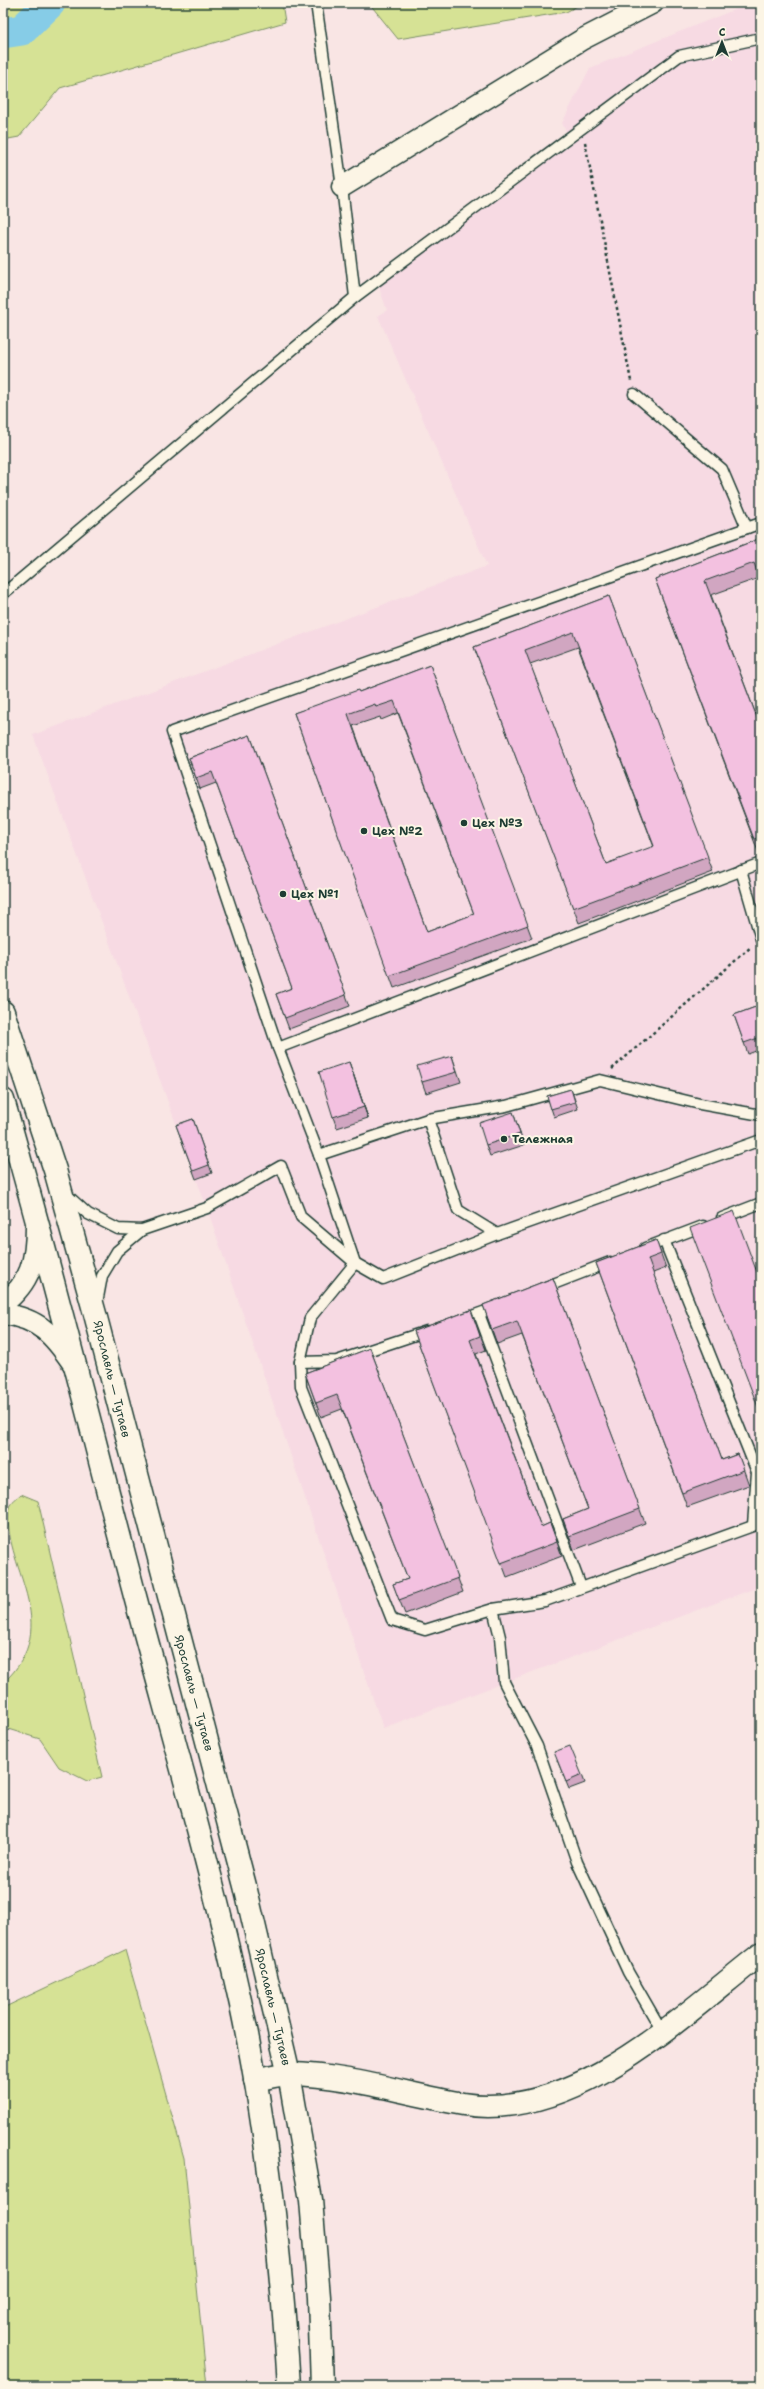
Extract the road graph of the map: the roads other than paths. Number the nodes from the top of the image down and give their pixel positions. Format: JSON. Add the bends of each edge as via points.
{"nodes":[{"id":1,"x":316,"y":3,"type":"edge"},
{"id":2,"x":653,"y":3,"type":"edge"},
{"id":3,"x":761,"y":38,"type":"edge"},
{"id":4,"x":342,"y":187,"type":"junction"},
{"id":5,"x":355,"y":297,"type":"junction"},
{"id":6,"x":634,"y":394,"type":"road end"},
{"id":7,"x":761,"y":523,"type":"edge"},
{"id":8,"x":747,"y":528,"type":"junction"},
{"id":9,"x":3,"y":594,"type":"edge"},
{"id":10,"x":761,"y":863,"type":"edge"},
{"id":11,"x":741,"y":870,"type":"junction"},
{"id":12,"x":761,"y":939,"type":"edge"},
{"id":13,"x":3,"y":1012,"type":"edge"},
{"id":14,"x":278,"y":1048,"type":"junction"},
{"id":15,"x":3,"y":1100,"type":"edge"},
{"id":16,"x":761,"y":1115,"type":"edge"},
{"id":17,"x":428,"y":1119,"type":"junction"},
{"id":18,"x":761,"y":1140,"type":"edge"},
{"id":19,"x":319,"y":1155,"type":"junction"},
{"id":20,"x":55,"y":1170,"type":"junction"},
{"id":21,"x":761,"y":1203,"type":"edge"},
{"id":22,"x":36,"y":1214,"type":"junction"},
{"id":23,"x":142,"y":1230,"type":"junction"},
{"id":24,"x":497,"y":1234,"type":"junction"},
{"id":25,"x":664,"y":1240,"type":"junction"},
{"id":26,"x":635,"y":1252,"type":"edge"},
{"id":27,"x":620,"y":1258,"type":"edge"},
{"id":28,"x":355,"y":1263,"type":"junction"},
{"id":29,"x":531,"y":1293,"type":"edge"},
{"id":30,"x":509,"y":1302,"type":"edge"},
{"id":31,"x":3,"y":1304,"type":"edge"},
{"id":32,"x":3,"y":1314,"type":"edge"},
{"id":33,"x":95,"y":1314,"type":"junction"},
{"id":34,"x":479,"y":1314,"type":"junction"},
{"id":35,"x":449,"y":1324,"type":"edge"},
{"id":36,"x":434,"y":1329,"type":"edge"},
{"id":37,"x":300,"y":1362,"type":"junction"},
{"id":38,"x":76,"y":1367,"type":"junction"},
{"id":39,"x":757,"y":1524,"type":"edge"},
{"id":40,"x":581,"y":1587,"type":"junction"},
{"id":41,"x":493,"y":1609,"type":"junction"},
{"id":42,"x":761,"y":1954,"type":"edge"},
{"id":43,"x":662,"y":2031,"type":"junction"},
{"id":44,"x":289,"y":2074,"type":"junction"},
{"id":45,"x":255,"y":2080,"type":"junction"},
{"id":46,"x":289,"y":2386,"type":"edge"},
{"id":47,"x":322,"y":2386,"type":"edge"}],
"edges":[{"from":1,"to":4,"type":"lane"},
{"from":2,"to":4,"type":"street","via":[[583,39]]},
{"from":3,"to":5,"type":"lane","via":[[680,56]]},
{"from":4,"to":5,"type":"lane"},
{"from":5,"to":9,"type":"lane"},
{"from":6,"to":8,"type":"lane","via":[[722,469]]},
{"from":7,"to":8,"type":"lane"},
{"from":8,"to":14,"type":"lane","via":[[172,732]]},
{"from":10,"to":11,"type":"lane"},
{"from":11,"to":12,"type":"lane"},
{"from":11,"to":14,"type":"lane"},
{"from":13,"to":20,"type":"main road","name":"Ярославль — Тутаев"},
{"from":14,"to":19,"type":"lane"},
{"from":15,"to":22,"type":"main road"},
{"from":16,"to":17,"type":"lane","via":[[700,1104],[600,1080],[506,1106]]},
{"from":17,"to":19,"type":"lane"},
{"from":17,"to":24,"type":"lane","via":[[458,1210]]},
{"from":18,"to":24,"type":"lane"},
{"from":19,"to":28,"type":"lane"},
{"from":20,"to":23,"type":"lane","via":[[68,1197],[88,1214],[118,1229]]},
{"from":20,"to":33,"type":"main road","name":"Ярославль — Тутаев"},
{"from":21,"to":25,"type":"lane"},
{"from":22,"to":31,"type":"street","via":[[34,1255],[29,1275],[17,1293]]},
{"from":22,"to":38,"type":"main road"},
{"from":23,"to":28,"type":"lane","via":[[206,1208],[281,1166],[301,1217]]},
{"from":23,"to":33,"type":"lane","via":[[116,1251],[102,1276]]},
{"from":24,"to":28,"type":"lane","via":[[383,1279]]},
{"from":25,"to":26,"type":"lane"},
{"from":25,"to":39,"type":"lane","via":[[758,1472]]},
{"from":27,"to":29,"type":"lane"},
{"from":28,"to":37,"type":"lane","via":[[310,1318]]},
{"from":30,"to":34,"type":"lane"},
{"from":32,"to":38,"type":"street","via":[[17,1316],[39,1325],[55,1339]]},
{"from":33,"to":44,"type":"main road","name":"Ярославль — Тутаев","via":[[245,1886]]},
{"from":34,"to":35,"type":"lane"},
{"from":34,"to":40,"type":"lane"},
{"from":36,"to":37,"type":"lane","via":[[337,1361]]},
{"from":37,"to":41,"type":"lane","via":[[301,1387],[392,1620],[425,1630]]},
{"from":38,"to":45,"type":"main road","via":[[211,1877]]},
{"from":39,"to":40,"type":"lane"},
{"from":40,"to":41,"type":"lane","via":[[545,1601]]},
{"from":41,"to":43,"type":"lane","via":[[500,1637],[504,1682],[537,1746],[577,1862],[628,1972]]},
{"from":42,"to":43,"type":"main road"},
{"from":43,"to":44,"type":"main road","via":[[616,2063],[580,2083],[543,2099],[506,2105],[464,2104],[342,2078]]},
{"from":44,"to":45,"type":"main road"},
{"from":44,"to":47,"type":"main road","name":"Ярославль — Тутаев","via":[[311,2200],[319,2296]]},
{"from":45,"to":46,"type":"main road","via":[[274,2193]]}]}
